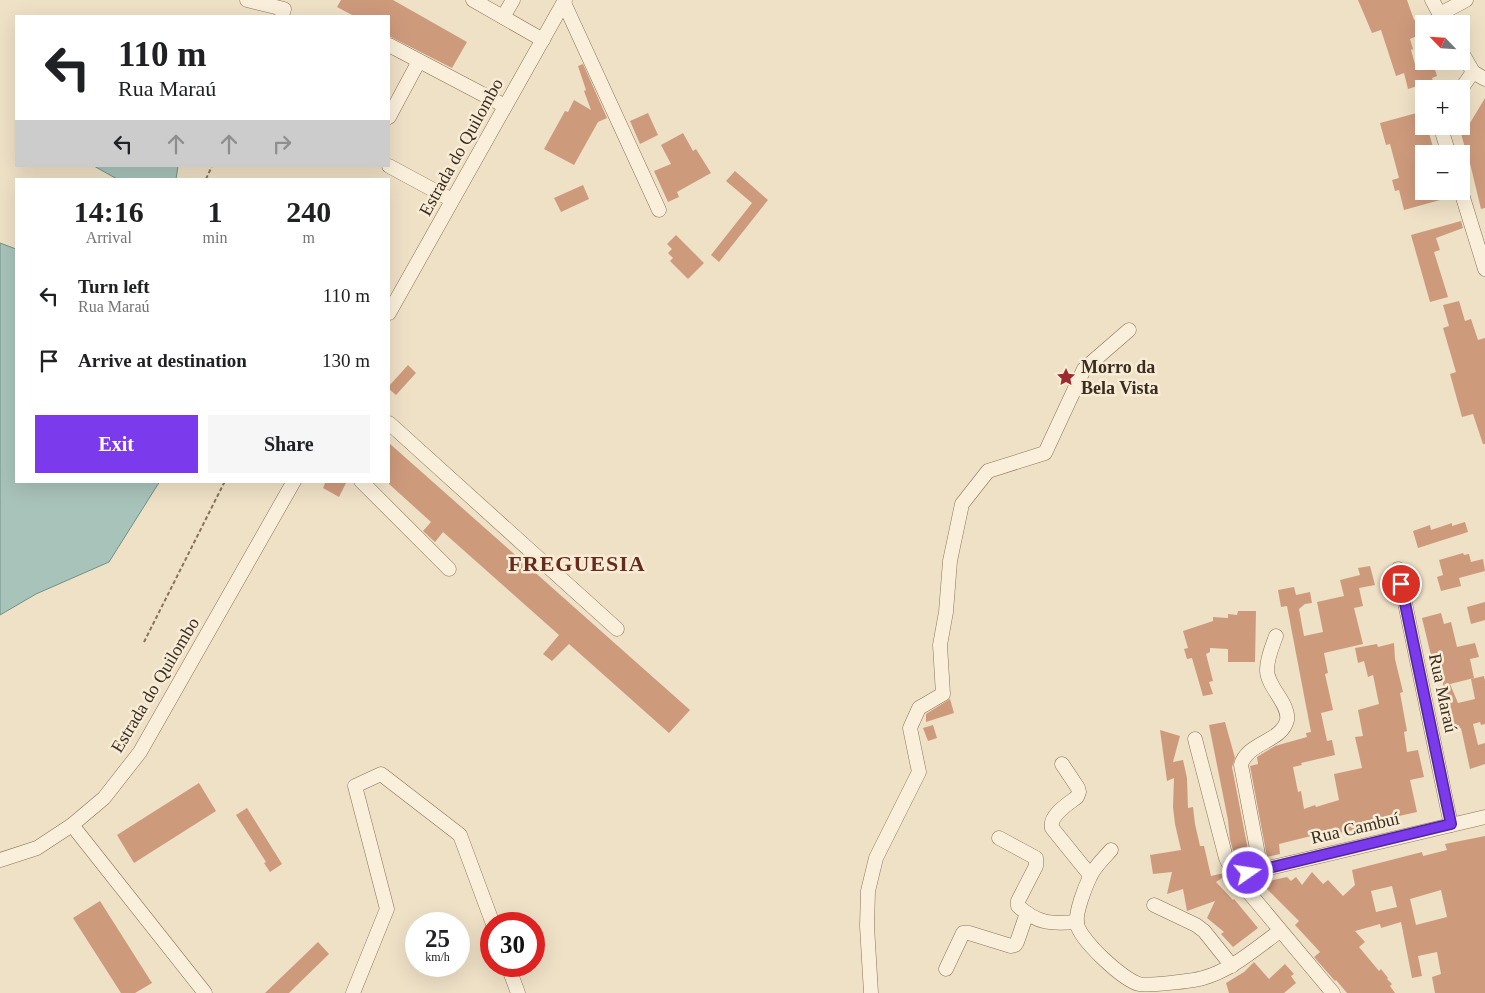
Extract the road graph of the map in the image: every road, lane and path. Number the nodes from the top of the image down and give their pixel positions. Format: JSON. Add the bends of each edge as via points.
{"nodes":[{"id":1,"x":247,"y":0,"type":"edge"},
{"id":2,"x":474,"y":0,"type":"edge"},
{"id":3,"x":513,"y":0,"type":"edge"},
{"id":4,"x":1432,"y":0,"type":"edge"},
{"id":5,"x":1466,"y":0,"type":"edge"},
{"id":6,"x":565,"y":1,"type":"edge"},
{"id":7,"x":282,"y":15,"type":"edge"},
{"id":8,"x":1441,"y":15,"type":"edge"},
{"id":9,"x":1448,"y":15,"type":"edge"},
{"id":10,"x":503,"y":17,"type":"junction"},
{"id":11,"x":543,"y":40,"type":"junction"},
{"id":12,"x":390,"y":46,"type":"edge"},
{"id":13,"x":420,"y":61,"type":"junction"},
{"id":14,"x":1470,"y":63,"type":"edge"},
{"id":15,"x":1479,"y":75,"type":"edge"},
{"id":16,"x":505,"y":106,"type":"junction"},
{"id":17,"x":390,"y":115,"type":"edge"},
{"id":18,"x":390,"y":167,"type":"edge"},
{"id":19,"x":452,"y":200,"type":"junction"},
{"id":20,"x":1464,"y":200,"type":"edge"},
{"id":21,"x":659,"y":210,"type":"dead end"},
{"id":22,"x":1484,"y":263,"type":"edge"},
{"id":23,"x":390,"y":310,"type":"edge"},
{"id":24,"x":1129,"y":330,"type":"dead end"},
{"id":25,"x":390,"y":424,"type":"edge"},
{"id":26,"x":224,"y":483,"type":"edge"},
{"id":27,"x":293,"y":483,"type":"edge"},
{"id":28,"x":363,"y":483,"type":"edge"},
{"id":29,"x":1398,"y":569,"type":"dead end"},
{"id":30,"x":449,"y":570,"type":"dead end"},
{"id":31,"x":617,"y":629,"type":"dead end"},
{"id":32,"x":1276,"y":636,"type":"dead end"},
{"id":33,"x":144,"y":642,"type":"dead end"},
{"id":34,"x":1195,"y":739,"type":"dead end"},
{"id":35,"x":1062,"y":764,"type":"dead end"},
{"id":36,"x":1485,"y":817,"type":"edge"},
{"id":37,"x":1451,"y":824,"type":"junction"},
{"id":38,"x":72,"y":825,"type":"junction"},
{"id":39,"x":998,"y":838,"type":"dead end"},
{"id":40,"x":1111,"y":850,"type":"dead end"},
{"id":41,"x":0,"y":860,"type":"edge"},
{"id":42,"x":1261,"y":870,"type":"junction"},
{"id":43,"x":1090,"y":875,"type":"junction"},
{"id":44,"x":1235,"y":876,"type":"junction"},
{"id":45,"x":1154,"y":905,"type":"dead end"},
{"id":46,"x":489,"y":912,"type":"edge"},
{"id":47,"x":1026,"y":913,"type":"junction"},
{"id":48,"x":1077,"y":922,"type":"junction"},
{"id":49,"x":1280,"y":931,"type":"junction"},
{"id":50,"x":1232,"y":966,"type":"junction"},
{"id":51,"x":946,"y":968,"type":"dead end"},
{"id":52,"x":512,"y":977,"type":"edge"},
{"id":53,"x":205,"y":993,"type":"edge"},
{"id":54,"x":353,"y":993,"type":"edge"},
{"id":55,"x":518,"y":993,"type":"edge"},
{"id":56,"x":872,"y":993,"type":"edge"},
{"id":57,"x":1333,"y":993,"type":"edge"}],
"edges":[{"from":1,"to":7,"type":"street","via":[[284,9]]},
{"from":2,"to":10,"type":"street"},
{"from":3,"to":10,"type":"street"},
{"from":4,"to":8,"type":"street"},
{"from":5,"to":9,"type":"street"},
{"from":6,"to":11,"type":"street","name":"Estrada do Quilombo"},
{"from":6,"to":21,"type":"street"},
{"from":10,"to":11,"type":"street"},
{"from":11,"to":16,"type":"street","name":"Estrada do Quilombo"},
{"from":12,"to":13,"type":"street"},
{"from":13,"to":16,"type":"street"},
{"from":13,"to":17,"type":"street"},
{"from":14,"to":15,"type":"street"},
{"from":16,"to":19,"type":"street","name":"Estrada do Quilombo"},
{"from":18,"to":19,"type":"street"},
{"from":19,"to":23,"type":"street","name":"Estrada do Quilombo"},
{"from":20,"to":22,"type":"street"},
{"from":24,"to":56,"type":"street","via":[[1084,369],[1045,453],[988,471],[962,504],[950,561],[940,645],[943,694],[919,708],[910,728],[919,772],[876,858],[868,891]]},
{"from":25,"to":31,"type":"street"},
{"from":26,"to":33,"type":"path"},
{"from":27,"to":38,"type":"street","name":"Estrada do Quilombo","via":[[140,752],[104,798]]},
{"from":28,"to":30,"type":"street"},
{"from":29,"to":37,"type":"street","name":"Rua Maraú"},
{"from":32,"to":42,"type":"street","via":[[1267,672],[1287,714],[1286,722],[1278,733],[1247,754],[1241,765]]},
{"from":34,"to":44,"type":"street","via":[[1226,858]]},
{"from":35,"to":43,"type":"street","via":[[1079,792],[1053,818],[1052,828]]},
{"from":36,"to":37,"type":"street","name":"Rua Cambuí"},
{"from":37,"to":42,"type":"street","name":"Rua Cambuí"},
{"from":38,"to":41,"type":"street","name":"Estrada do Quilombo","via":[[37,848]]},
{"from":38,"to":53,"type":"street"},
{"from":39,"to":47,"type":"street","via":[[1036,858],[1036,866],[1018,901],[1018,906]]},
{"from":40,"to":43,"type":"street"},
{"from":42,"to":44,"type":"street","name":"Rua Cambuí"},
{"from":43,"to":48,"type":"street"},
{"from":44,"to":49,"type":"street"},
{"from":45,"to":50,"type":"street","via":[[1204,931]]},
{"from":46,"to":54,"type":"street","via":[[460,835],[380,774],[355,786],[387,909]]},
{"from":47,"to":48,"type":"street","via":[[1052,924]]},
{"from":47,"to":51,"type":"street","via":[[1015,945],[963,933]]},
{"from":48,"to":50,"type":"street","via":[[1087,942],[1123,975],[1141,985],[1201,978]]},
{"from":49,"to":50,"type":"street"},
{"from":49,"to":57,"type":"street"},
{"from":52,"to":55,"type":"street"}]}
